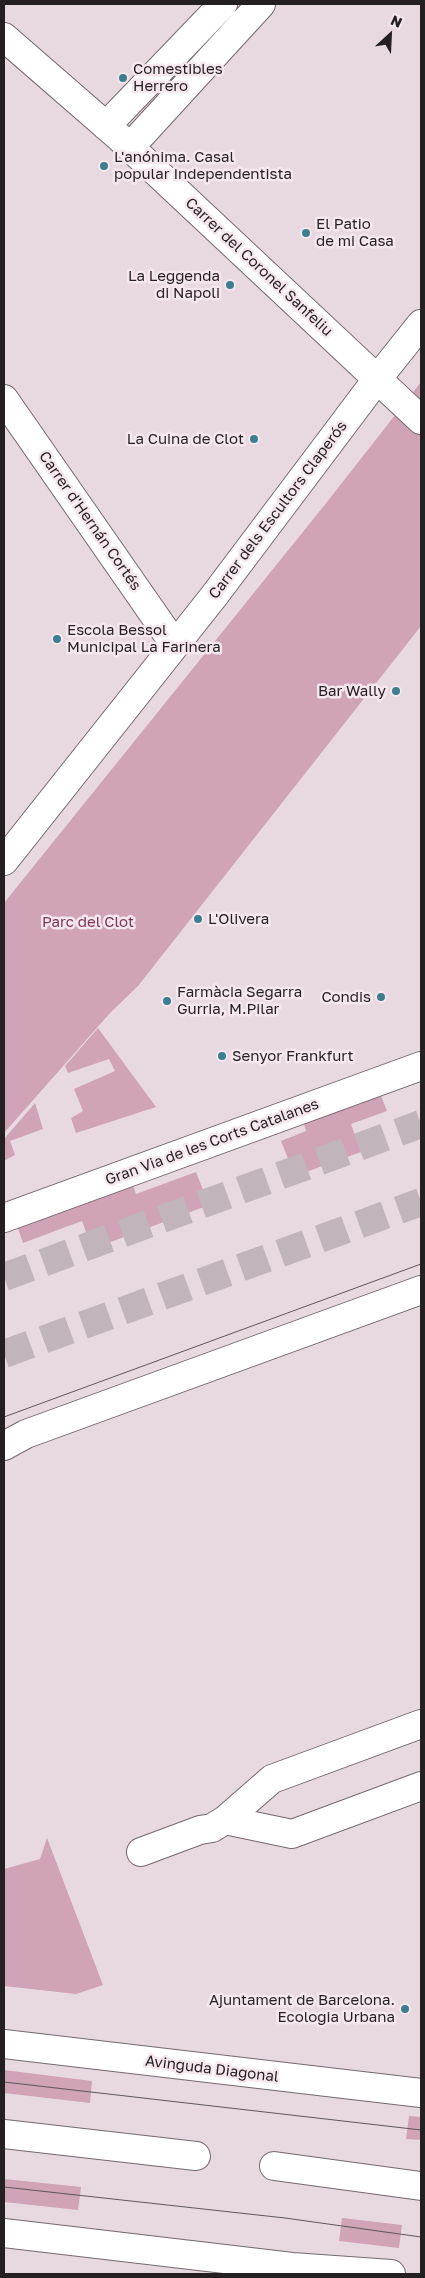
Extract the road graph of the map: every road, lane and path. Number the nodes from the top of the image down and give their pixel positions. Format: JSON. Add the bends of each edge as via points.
{"nodes":[{"id":1,"x":223,"y":4,"type":"edge"},
{"id":2,"x":261,"y":4,"type":"edge"},
{"id":3,"x":4,"y":37,"type":"edge"},
{"id":4,"x":106,"y":126,"type":"junction"},
{"id":5,"x":130,"y":147,"type":"junction"},
{"id":6,"x":421,"y":324,"type":"edge"},
{"id":7,"x":378,"y":378,"type":"junction"},
{"id":8,"x":4,"y":398,"type":"edge"},
{"id":9,"x":421,"y":420,"type":"edge"},
{"id":10,"x":175,"y":645,"type":"junction"},
{"id":11,"x":4,"y":861,"type":"edge"},
{"id":12,"x":421,"y":1066,"type":"edge"},
{"id":13,"x":4,"y":1218,"type":"edge"},
{"id":14,"x":421,"y":1290,"type":"edge"},
{"id":15,"x":4,"y":1446,"type":"edge"},
{"id":16,"x":421,"y":1724,"type":"edge"},
{"id":17,"x":421,"y":1786,"type":"edge"},
{"id":18,"x":225,"y":1820,"type":"junction"},
{"id":19,"x":141,"y":1852,"type":"dead end"},
{"id":20,"x":4,"y":2044,"type":"edge"},
{"id":21,"x":421,"y":2094,"type":"edge"},
{"id":22,"x":4,"y":2134,"type":"edge"},
{"id":23,"x":196,"y":2156,"type":"dead end"},
{"id":24,"x":274,"y":2166,"type":"dead end"},
{"id":25,"x":421,"y":2186,"type":"edge"},
{"id":26,"x":4,"y":2233,"type":"edge"},
{"id":27,"x":293,"y":2271,"type":"edge"},
{"id":28,"x":391,"y":2274,"type":"edge"}],
"edges":[{"from":1,"to":4,"type":"street"},
{"from":2,"to":5,"type":"street"},
{"from":3,"to":4,"type":"street","name":"Carrer del Coronel Sanfeliu"},
{"from":4,"to":5,"type":"street","name":"Carrer del Coronel Sanfeliu"},
{"from":5,"to":7,"type":"street","name":"Carrer del Coronel Sanfeliu"},
{"from":6,"to":7,"type":"street","name":"Carrer dels Escultors Claperós"},
{"from":7,"to":9,"type":"street","name":"Carrer del Coronel Sanfeliu"},
{"from":7,"to":10,"type":"street","name":"Carrer dels Escultors Claperós"},
{"from":8,"to":10,"type":"street","name":"Carrer d'Hernán Cortés"},
{"from":10,"to":11,"type":"street","name":"Carrer dels Escultors Claperós"},
{"from":12,"to":13,"type":"street","name":"Gran Via de les Corts Catalanes"},
{"from":14,"to":15,"type":"street","via":[[26,1434]]},
{"from":16,"to":18,"type":"street","via":[[272,1779]]},
{"from":17,"to":18,"type":"street","via":[[292,1834]]},
{"from":18,"to":19,"type":"street","via":[[212,1828]]},
{"from":20,"to":21,"type":"street","name":"Avinguda Diagonal"},
{"from":22,"to":23,"type":"street"},
{"from":24,"to":25,"type":"street"},
{"from":26,"to":27,"type":"street"},
{"from":27,"to":28,"type":"street"}]}
